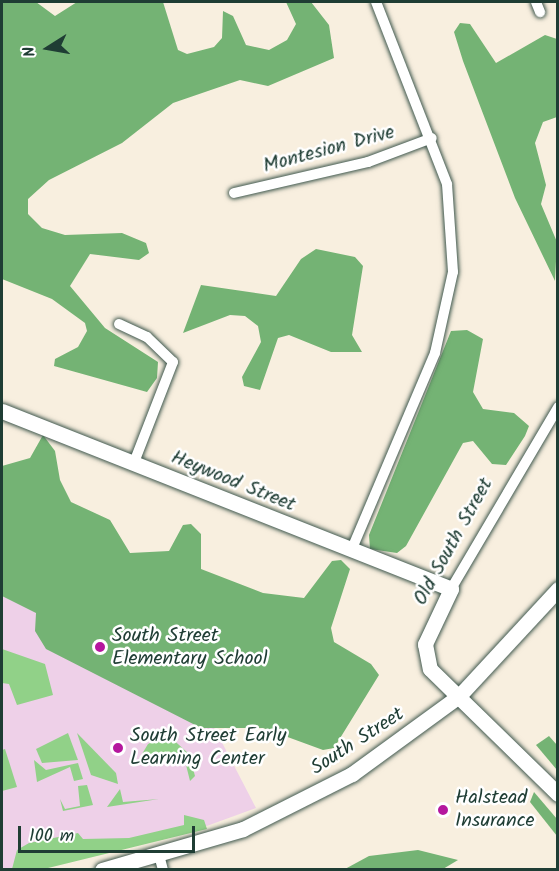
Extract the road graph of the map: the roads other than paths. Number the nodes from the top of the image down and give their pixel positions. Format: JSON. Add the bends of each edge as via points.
{"nodes":[{"id":1,"x":376,"y":2,"type":"edge"},
{"id":2,"x":432,"y":138,"type":"junction"},
{"id":3,"x":234,"y":193,"type":"dead end"},
{"id":4,"x":119,"y":324,"type":"dead end"},
{"id":5,"x":558,"y":407,"type":"edge"},
{"id":6,"x":2,"y":411,"type":"edge"},
{"id":7,"x":133,"y":465,"type":"junction"},
{"id":8,"x":351,"y":551,"type":"junction"},
{"id":9,"x":451,"y":589,"type":"junction"},
{"id":10,"x":558,"y":589,"type":"edge"},
{"id":11,"x":459,"y":696,"type":"junction"},
{"id":12,"x":558,"y":794,"type":"edge"},
{"id":13,"x":161,"y":862,"type":"edge"},
{"id":14,"x":102,"y":870,"type":"edge"}],
"edges":[{"from":1,"to":2,"type":"street"},
{"from":2,"to":3,"type":"street","name":"Montesion Drive","via":[[368,162]]},
{"from":2,"to":8,"type":"street","via":[[452,213],[453,272],[443,330]]},
{"from":4,"to":7,"type":"street","via":[[147,337],[172,362]]},
{"from":5,"to":9,"type":"street","name":"Old South Street"},
{"from":6,"to":7,"type":"main road","name":"Heywood Street"},
{"from":7,"to":8,"type":"main road","name":"Heywood Street"},
{"from":8,"to":9,"type":"main road","name":"Heywood Street"},
{"from":9,"to":11,"type":"main road","name":"Old South Street","via":[[424,650],[430,669]]},
{"from":10,"to":11,"type":"main road","name":"South Street"},
{"from":11,"to":12,"type":"main road","name":"Old South Street"},
{"from":11,"to":13,"type":"main road","name":"South Street","via":[[408,737],[294,806]]},
{"from":13,"to":14,"type":"main road","name":"South Street"}]}
